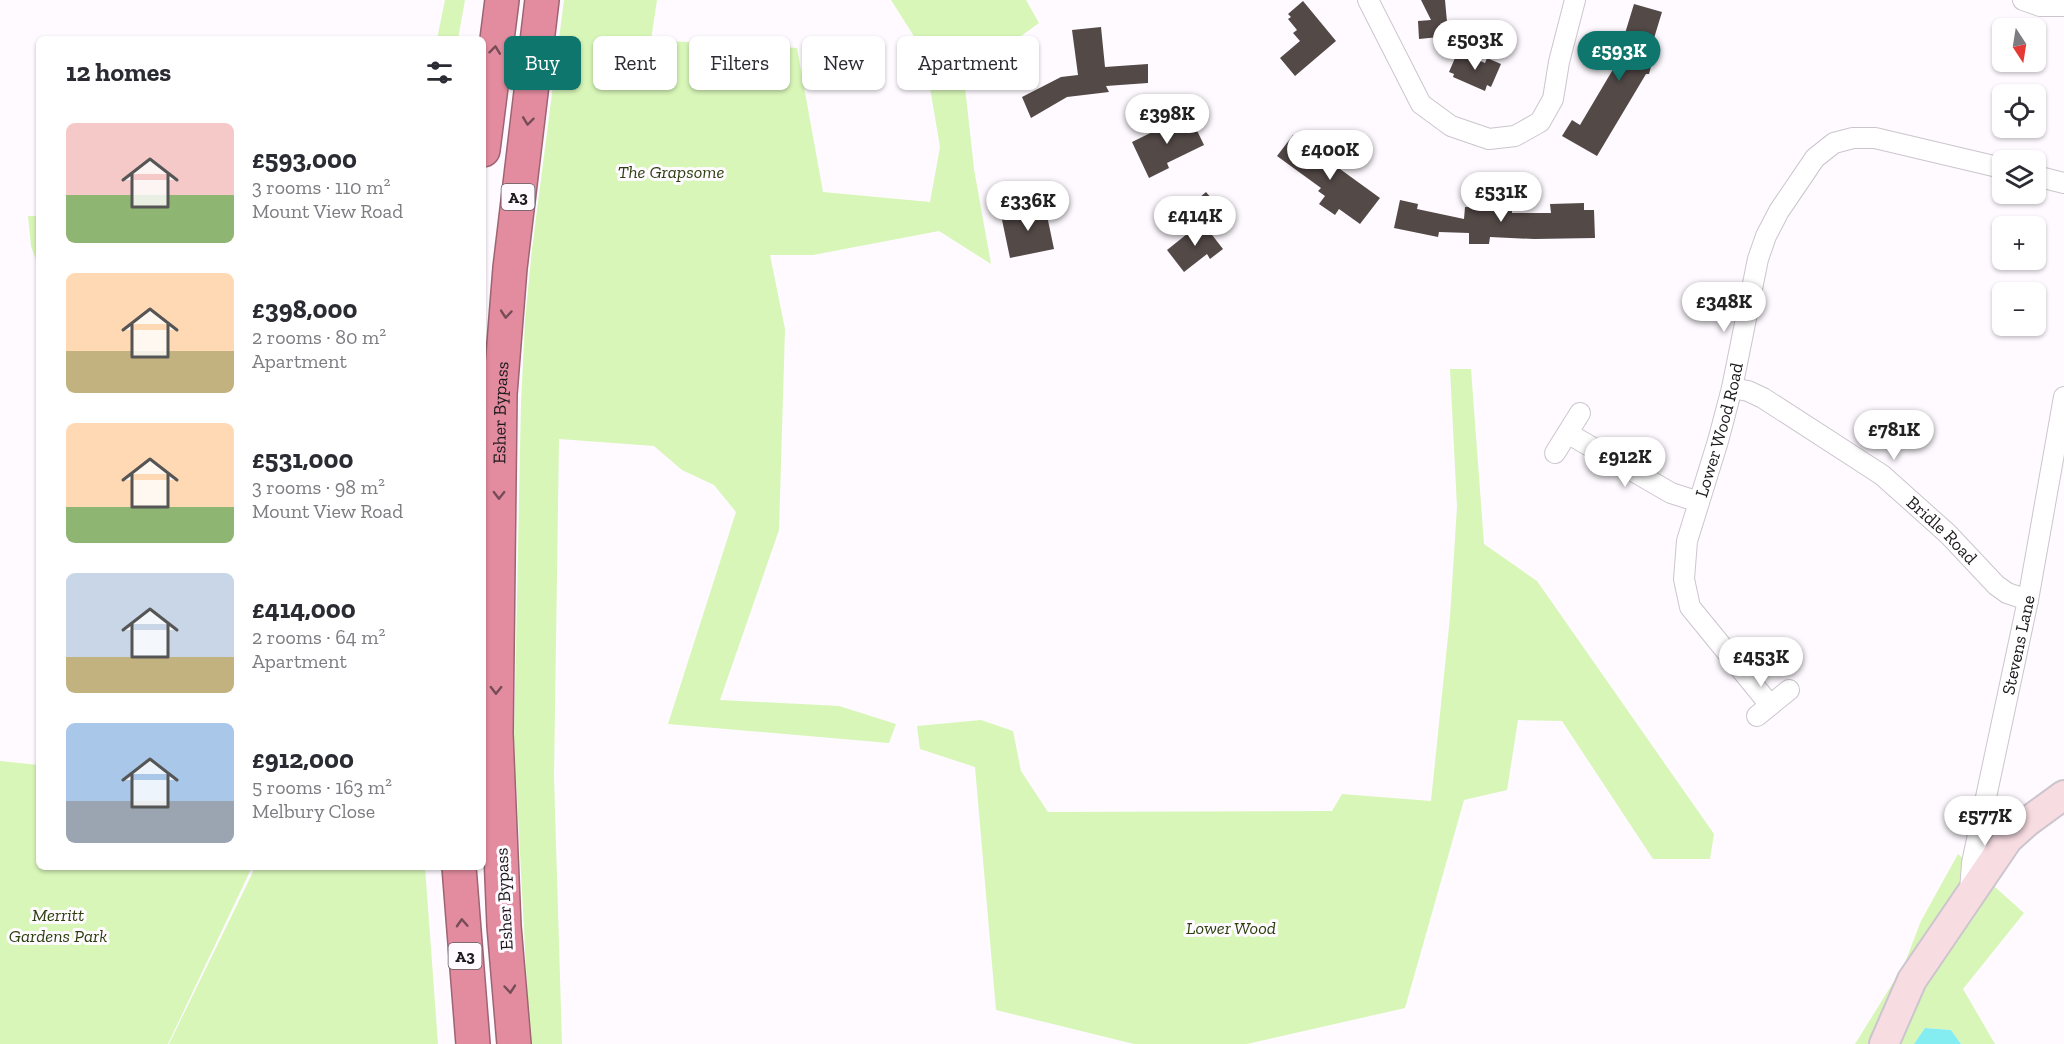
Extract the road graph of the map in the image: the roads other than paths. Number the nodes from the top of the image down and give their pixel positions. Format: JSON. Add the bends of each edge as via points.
{"nodes":[{"id":1,"x":502,"y":0,"type":"edge"},
{"id":2,"x":542,"y":0,"type":"edge"},
{"id":3,"x":1368,"y":0,"type":"edge"},
{"id":4,"x":1575,"y":0,"type":"edge"},
{"id":5,"x":2023,"y":0,"type":"edge"},
{"id":6,"x":2064,"y":6,"type":"edge"},
{"id":7,"x":486,"y":126,"type":"edge"},
{"id":8,"x":1992,"y":166,"type":"edge"},
{"id":9,"x":2046,"y":178,"type":"edge"},
{"id":10,"x":2064,"y":183,"type":"edge"},
{"id":11,"x":1732,"y":388,"type":"junction"},
{"id":12,"x":2064,"y":397,"type":"edge"},
{"id":13,"x":1580,"y":413,"type":"dead end"},
{"id":14,"x":1569,"y":434,"type":"junction"},
{"id":15,"x":1555,"y":453,"type":"dead end"},
{"id":16,"x":1699,"y":502,"type":"junction"},
{"id":17,"x":2028,"y":600,"type":"junction"},
{"id":18,"x":1789,"y":690,"type":"dead end"},
{"id":19,"x":2064,"y":795,"type":"edge"},
{"id":20,"x":1982,"y":823,"type":"junction"},
{"id":21,"x":2008,"y":839,"type":"junction"},
{"id":22,"x":459,"y":870,"type":"edge"},
{"id":23,"x":1970,"y":892,"type":"junction"},
{"id":24,"x":473,"y":1044,"type":"edge"},
{"id":25,"x":514,"y":1044,"type":"edge"},
{"id":26,"x":1884,"y":1044,"type":"edge"}],
"edges":[{"from":7,"to":1,"type":"highway","one_way":true},
{"from":2,"to":25,"type":"highway","name":"Esher Bypass","number":"A3","one_way":true,"via":[[510,268],[500,394],[496,734],[504,926]]},
{"from":3,"to":4,"type":"street","via":[[1421,104],[1450,126],[1489,139],[1515,136],[1540,122],[1553,99]]},
{"from":5,"to":6,"type":"street","via":[[2040,6]]},
{"from":8,"to":11,"type":"street","name":"Lower Wood Road","via":[[1875,138],[1834,143],[1815,158],[1766,236]]},
{"from":9,"to":10,"type":"street"},
{"from":11,"to":16,"type":"street","name":"Lower Wood Road"},
{"from":11,"to":17,"type":"street","name":"Bridle Road","via":[[1763,398],[1882,475],[1948,534],[1995,585]]},
{"from":12,"to":17,"type":"street","name":"Stevens Lane"},
{"from":13,"to":14,"type":"street"},
{"from":14,"to":15,"type":"street"},
{"from":14,"to":16,"type":"street","via":[[1671,493]]},
{"from":16,"to":18,"type":"street","name":"Lower Wood Road","via":[[1684,562],[1690,607],[1764,711]]},
{"from":17,"to":20,"type":"street","name":"Stevens Lane"},
{"from":19,"to":21,"type":"street"},
{"from":20,"to":21,"type":"street"},
{"from":20,"to":23,"type":"street","name":"Stevens Lane"},
{"from":21,"to":23,"type":"street"},
{"from":24,"to":22,"type":"highway","number":"A3","one_way":true},
{"from":23,"to":26,"type":"street","via":[[1912,980]]}]}
